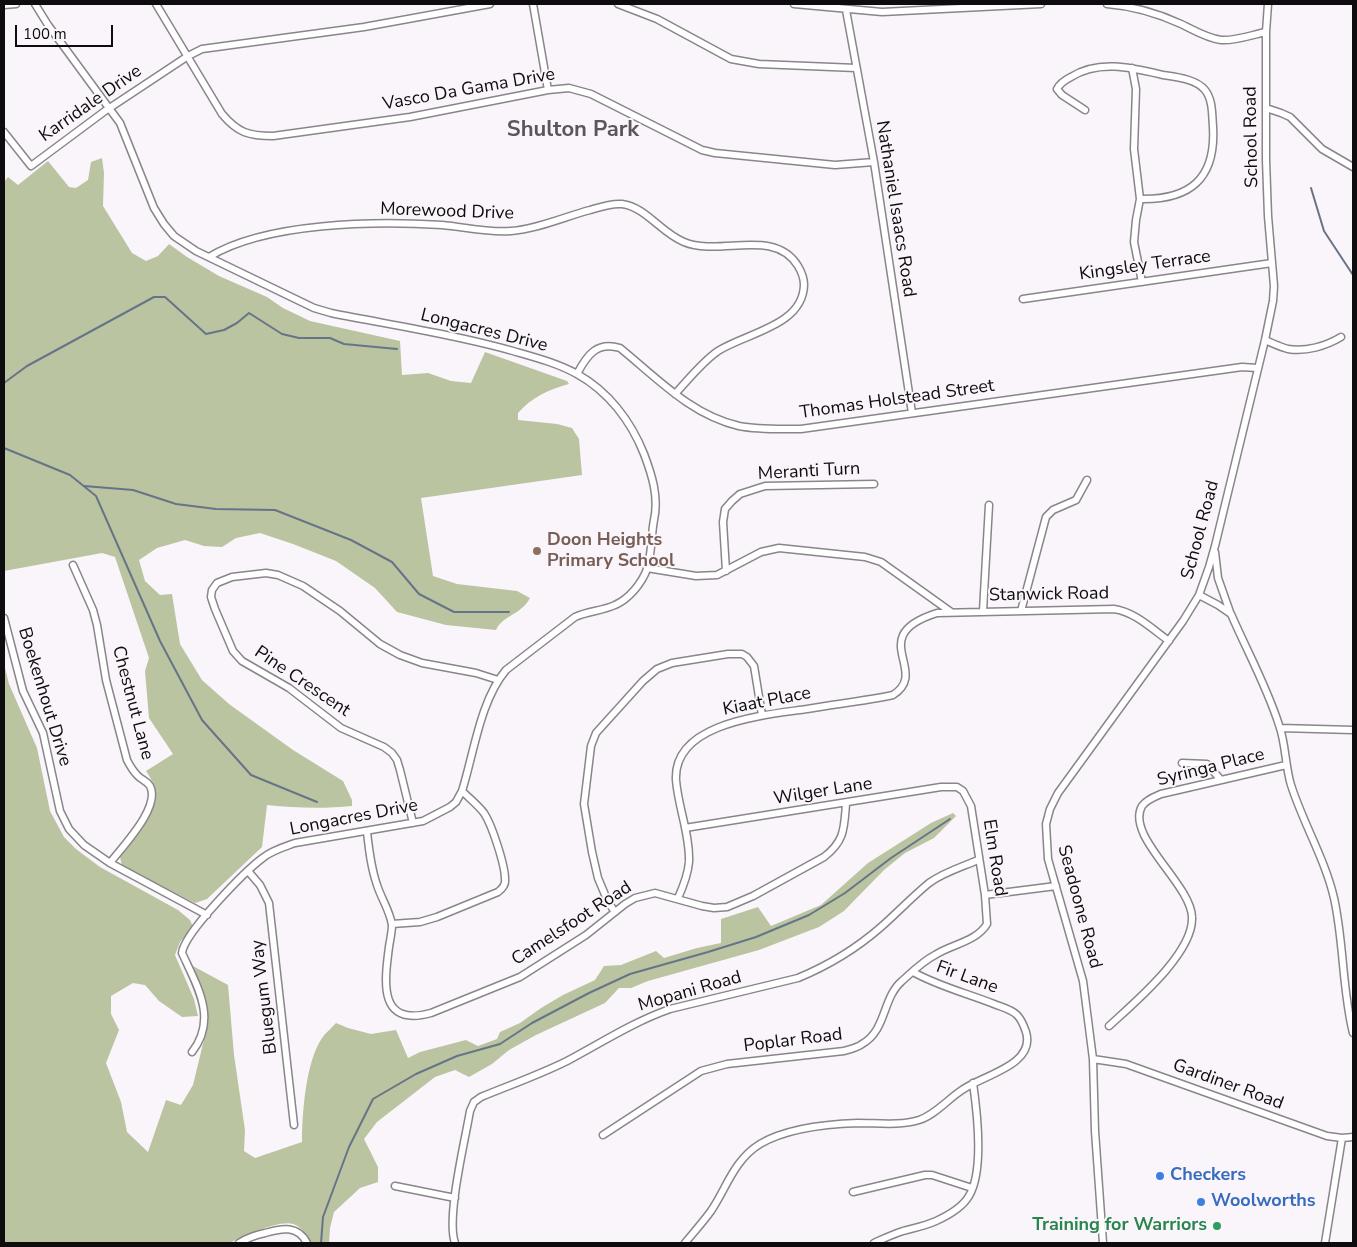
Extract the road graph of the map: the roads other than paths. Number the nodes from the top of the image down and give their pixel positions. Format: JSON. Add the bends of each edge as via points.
{"nodes":[{"id":1,"x":16,"y":4,"type":"edge"},
{"id":2,"x":35,"y":4,"type":"edge"},
{"id":3,"x":156,"y":4,"type":"edge"},
{"id":4,"x":490,"y":4,"type":"edge"},
{"id":5,"x":533,"y":4,"type":"edge"},
{"id":6,"x":618,"y":4,"type":"edge"},
{"id":7,"x":794,"y":4,"type":"edge"},
{"id":8,"x":1042,"y":4,"type":"edge"},
{"id":9,"x":1107,"y":4,"type":"edge"},
{"id":10,"x":1268,"y":4,"type":"edge"},
{"id":11,"x":4,"y":5,"type":"edge"},
{"id":12,"x":846,"y":10,"type":"junction"},
{"id":13,"x":1266,"y":32,"type":"junction"},
{"id":14,"x":188,"y":56,"type":"junction"},
{"id":15,"x":856,"y":68,"type":"junction"},
{"id":16,"x":1132,"y":68,"type":"junction"},
{"id":17,"x":548,"y":90,"type":"junction"},
{"id":18,"x":110,"y":108,"type":"junction"},
{"id":19,"x":1266,"y":108,"type":"junction"},
{"id":20,"x":1085,"y":110,"type":"dead end"},
{"id":21,"x":4,"y":132,"type":"edge"},
{"id":22,"x":874,"y":162,"type":"junction"},
{"id":23,"x":1353,"y":167,"type":"edge"},
{"id":24,"x":1140,"y":199,"type":"junction"},
{"id":25,"x":209,"y":257,"type":"junction"},
{"id":26,"x":1272,"y":263,"type":"junction"},
{"id":27,"x":1142,"y":282,"type":"junction"},
{"id":28,"x":1023,"y":299,"type":"dead end"},
{"id":29,"x":1341,"y":337,"type":"dead end"},
{"id":30,"x":1265,"y":340,"type":"junction"},
{"id":31,"x":1257,"y":368,"type":"junction"},
{"id":32,"x":577,"y":374,"type":"junction"},
{"id":33,"x":675,"y":394,"type":"junction"},
{"id":34,"x":912,"y":413,"type":"junction"},
{"id":35,"x":1087,"y":480,"type":"dead end"},
{"id":36,"x":874,"y":484,"type":"dead end"},
{"id":37,"x":989,"y":505,"type":"dead end"},
{"id":38,"x":1215,"y":546,"type":"junction"},
{"id":39,"x":73,"y":565,"type":"dead end"},
{"id":40,"x":647,"y":568,"type":"junction"},
{"id":41,"x":726,"y":571,"type":"junction"},
{"id":42,"x":1199,"y":595,"type":"junction"},
{"id":43,"x":983,"y":611,"type":"junction"},
{"id":44,"x":1021,"y":611,"type":"junction"},
{"id":45,"x":951,"y":612,"type":"junction"},
{"id":46,"x":1231,"y":614,"type":"junction"},
{"id":47,"x":4,"y":618,"type":"edge"},
{"id":48,"x":921,"y":619,"type":"joint"},
{"id":49,"x":1169,"y":641,"type":"junction"},
{"id":50,"x":498,"y":680,"type":"junction"},
{"id":51,"x":762,"y":715,"type":"junction"},
{"id":52,"x":1280,"y":728,"type":"junction"},
{"id":53,"x":1353,"y":730,"type":"edge"},
{"id":54,"x":1182,"y":763,"type":"dead end"},
{"id":55,"x":1286,"y":765,"type":"junction"},
{"id":56,"x":1221,"y":780,"type":"junction"},
{"id":57,"x":462,"y":791,"type":"junction"},
{"id":58,"x":963,"y":791,"type":"joint"},
{"id":59,"x":846,"y":804,"type":"junction"},
{"id":60,"x":413,"y":824,"type":"junction"},
{"id":61,"x":685,"y":828,"type":"junction"},
{"id":62,"x":366,"y":832,"type":"junction"},
{"id":63,"x":978,"y":860,"type":"junction"},
{"id":64,"x":110,"y":863,"type":"junction"},
{"id":65,"x":248,"y":871,"type":"junction"},
{"id":66,"x":1056,"y":886,"type":"junction"},
{"id":67,"x":985,"y":895,"type":"junction"},
{"id":68,"x":678,"y":898,"type":"junction"},
{"id":69,"x":615,"y":912,"type":"junction"},
{"id":70,"x":207,"y":915,"type":"junction"},
{"id":71,"x":392,"y":924,"type":"junction"},
{"id":72,"x":983,"y":930,"type":"joint"},
{"id":73,"x":913,"y":972,"type":"junction"},
{"id":74,"x":1109,"y":1026,"type":"dead end"},
{"id":75,"x":1353,"y":1033,"type":"edge"},
{"id":76,"x":192,"y":1052,"type":"dead end"},
{"id":77,"x":1093,"y":1058,"type":"junction"},
{"id":78,"x":973,"y":1083,"type":"junction"},
{"id":79,"x":294,"y":1125,"type":"dead end"},
{"id":80,"x":603,"y":1135,"type":"dead end"},
{"id":81,"x":1353,"y":1137,"type":"edge"},
{"id":82,"x":1342,"y":1138,"type":"junction"},
{"id":83,"x":395,"y":1186,"type":"dead end"},
{"id":84,"x":972,"y":1188,"type":"junction"},
{"id":85,"x":853,"y":1192,"type":"dead end"},
{"id":86,"x":455,"y":1198,"type":"junction"},
{"id":87,"x":239,"y":1243,"type":"edge"},
{"id":88,"x":307,"y":1243,"type":"edge"},
{"id":89,"x":455,"y":1243,"type":"edge"},
{"id":90,"x":685,"y":1243,"type":"edge"},
{"id":91,"x":874,"y":1243,"type":"edge"},
{"id":92,"x":1103,"y":1243,"type":"edge"},
{"id":93,"x":1325,"y":1243,"type":"edge"}],
"edges":[{"from":1,"to":11,"type":"street"},
{"from":2,"to":18,"type":"street","name":"Longacres Drive"},
{"from":3,"to":14,"type":"street","name":"Vasco Da Gama Drive"},
{"from":4,"to":14,"type":"street","name":"Karridale Drive","via":[[364,27],[209,47]]},
{"from":5,"to":17,"type":"street"},
{"from":6,"to":15,"type":"street","via":[[657,19],[731,59],[759,64]]},
{"from":7,"to":12,"type":"street"},
{"from":8,"to":12,"type":"street","via":[[882,12]]},
{"from":9,"to":13,"type":"street","via":[[1144,10],[1218,40]]},
{"from":10,"to":13,"type":"street","name":"School Road"},
{"from":12,"to":15,"type":"street","name":"Nathaniel Isaacs Road"},
{"from":13,"to":19,"type":"street","name":"School Road"},
{"from":14,"to":17,"type":"street","name":"Vasco Da Gama Drive","via":[[230,124],[240,131],[259,136],[410,117]]},
{"from":14,"to":18,"type":"street","name":"Karridale Drive"},
{"from":15,"to":22,"type":"street","name":"Nathaniel Isaacs Road"},
{"from":16,"to":20,"type":"street","via":[[1095,67],[1073,75],[1058,86],[1058,92]]},
{"from":16,"to":24,"type":"street","via":[[1136,89],[1134,149]]},
{"from":16,"to":24,"type":"street","via":[[1196,83],[1206,91],[1212,108],[1212,152],[1202,178],[1176,195]]},
{"from":17,"to":22,"type":"street","name":"Vasco Da Gama Drive","via":[[570,88],[591,94],[709,152],[835,166]]},
{"from":18,"to":21,"type":"street","name":"Karridale Drive","via":[[31,166]]},
{"from":18,"to":25,"type":"street","name":"Longacres Drive","via":[[127,138],[154,208],[164,224],[186,246]]},
{"from":19,"to":23,"type":"street","via":[[1290,117],[1322,149]]},
{"from":19,"to":26,"type":"street","name":"School Road"},
{"from":22,"to":34,"type":"street","name":"Nathaniel Isaacs Road"},
{"from":24,"to":27,"type":"street","via":[[1134,242]]},
{"from":25,"to":32,"type":"street","name":"Longacres Drive","via":[[331,313],[495,346]]},
{"from":25,"to":33,"type":"street","name":"Morewood Drive","via":[[239,243],[293,230],[363,224],[439,225],[513,231],[613,204],[631,206],[685,243],[708,247],[774,246],[786,252],[802,271],[804,284],[798,306],[780,322],[718,351]]},
{"from":26,"to":27,"type":"street","name":"Kingsley Terrace"},
{"from":26,"to":30,"type":"street","name":"School Road","via":[[1273,300]]},
{"from":27,"to":28,"type":"street","name":"Kingsley Terrace"},
{"from":29,"to":30,"type":"street","via":[[1328,345],[1307,349],[1288,349]]},
{"from":30,"to":31,"type":"street","name":"School Road"},
{"from":31,"to":34,"type":"street","name":"Thomas Holstead Street","via":[[1242,367]]},
{"from":31,"to":38,"type":"street","name":"School Road"},
{"from":32,"to":33,"type":"street","name":"Thomas Holstead Street","via":[[595,350],[611,345],[620,348]]},
{"from":32,"to":40,"type":"street","name":"Longacres Drive","via":[[618,409],[637,437],[646,460],[656,494]]},
{"from":33,"to":34,"type":"street","name":"Thomas Holstead Street","via":[[706,415],[740,426],[760,428],[801,429]]},
{"from":35,"to":44,"type":"street","via":[[1073,502],[1046,517]]},
{"from":36,"to":41,"type":"street","name":"Meranti Turn","via":[[765,486],[740,494],[725,509]]},
{"from":37,"to":43,"type":"street"},
{"from":38,"to":42,"type":"street","name":"School Road"},
{"from":38,"to":46,"type":"street","via":[[1218,578]]},
{"from":39,"to":64,"type":"street","name":"Chestnut Lane","via":[[93,610],[106,680],[127,760],[132,770],[148,783],[153,799],[149,811]]},
{"from":40,"to":41,"type":"street","via":[[696,576]]},
{"from":40,"to":50,"type":"street","name":"Longacres Drive","via":[[629,595],[617,604],[575,616],[515,662]]},
{"from":41,"to":45,"type":"street","via":[[761,552],[779,548],[865,557],[882,562]]},
{"from":42,"to":46,"type":"street","name":"School Road"},
{"from":42,"to":49,"type":"street","name":"Seadoone Road"},
{"from":43,"to":44,"type":"street","name":"Stanwick Road"},
{"from":43,"to":45,"type":"street","name":"Stanwick Road"},
{"from":44,"to":49,"type":"street","name":"Stanwick Road","via":[[1124,610]]},
{"from":45,"to":48,"type":"street","name":"Stanwick Road"},
{"from":46,"to":52,"type":"street"},
{"from":47,"to":64,"type":"street","name":"Boekenhout Drive","via":[[23,691],[43,733],[63,818],[84,845]]},
{"from":48,"to":51,"type":"street","name":"Kiaat Place","via":[[911,624],[902,636],[906,678],[900,691],[893,695]]},
{"from":49,"to":66,"type":"street","name":"Seadoone Road","via":[[1058,793],[1050,809],[1046,824],[1048,859]]},
{"from":50,"to":57,"type":"street","name":"Longacres Drive","via":[[484,715]]},
{"from":50,"to":60,"type":"street","name":"Pine Crescent","via":[[422,663],[400,654],[380,644],[303,586],[278,575],[266,573],[232,577],[217,583],[212,590],[215,609],[233,651],[242,661],[289,688],[341,728],[392,753],[400,770]]},
{"from":51,"to":61,"type":"street","name":"Kiaat Place","via":[[717,727],[682,755],[676,766],[676,781]]},
{"from":51,"to":69,"type":"street","via":[[751,661],[742,654],[728,654],[672,663],[657,669],[642,681],[596,733],[591,746],[584,804],[598,878]]},
{"from":52,"to":53,"type":"street"},
{"from":52,"to":55,"type":"street"},
{"from":54,"to":56,"type":"street","via":[[1207,764]]},
{"from":55,"to":56,"type":"street","name":"Syringa Place"},
{"from":55,"to":75,"type":"street","via":[[1334,898]]},
{"from":56,"to":74,"type":"street","name":"Syringa Place","via":[[1161,794],[1142,806],[1140,827],[1184,896],[1192,918],[1183,948],[1160,977]]},
{"from":57,"to":60,"type":"street","name":"Longacres Drive","via":[[450,807]]},
{"from":57,"to":71,"type":"street","via":[[483,811],[489,822],[506,881],[503,888],[437,917]]},
{"from":58,"to":59,"type":"street","name":"Wilger Lane","via":[[951,786]]},
{"from":58,"to":63,"type":"street","name":"Elm Road","via":[[971,806]]},
{"from":59,"to":61,"type":"street","name":"Wilger Lane"},
{"from":59,"to":68,"type":"street","name":"Camelsfoot Road","via":[[843,832],[834,849],[753,896],[727,907],[714,908]]},
{"from":60,"to":62,"type":"street","name":"Longacres Drive"},
{"from":61,"to":68,"type":"street","name":"Kiaat Place","via":[[689,860]]},
{"from":62,"to":65,"type":"street","name":"Longacres Drive","via":[[295,843],[276,850]]},
{"from":62,"to":71,"type":"street","name":"Camelsfoot Road","via":[[373,873]]},
{"from":63,"to":67,"type":"street","name":"Elm Road"},
{"from":63,"to":86,"type":"street","name":"Mopani Road","via":[[929,883],[878,930],[813,972],[652,1015],[555,1066],[481,1097],[470,1111]]},
{"from":64,"to":70,"type":"street","name":"Boekenhout Drive"},
{"from":65,"to":70,"type":"street","name":"Longacres Drive"},
{"from":65,"to":79,"type":"street","name":"Bluegum Way","via":[[269,902]]},
{"from":66,"to":67,"type":"street"},
{"from":66,"to":77,"type":"street","name":"Seadoone Road","via":[[1083,981]]},
{"from":67,"to":72,"type":"street","name":"Elm Road","via":[[987,924]]},
{"from":68,"to":69,"type":"street","name":"Camelsfoot Road","via":[[645,894]]},
{"from":69,"to":71,"type":"street","name":"Camelsfoot Road","via":[[586,935],[520,977],[431,1013],[410,1017],[401,1015],[388,998]]},
{"from":70,"to":76,"type":"street","name":"Longacres Drive","via":[[182,953],[205,1017],[200,1043]]},
{"from":72,"to":73,"type":"street","name":"Poplar Road","via":[[977,936],[934,955]]},
{"from":73,"to":78,"type":"street","name":"Fir Lane","via":[[1011,1011],[1022,1023],[1027,1036],[1027,1048],[1022,1056]]},
{"from":73,"to":80,"type":"street","name":"Poplar Road","via":[[894,989],[880,1025],[862,1045],[844,1051],[707,1069],[690,1076]]},
{"from":77,"to":82,"type":"street","name":"Gardiner Road","via":[[1126,1064],[1327,1136]]},
{"from":77,"to":92,"type":"street","name":"Seadoone Road"},
{"from":78,"to":84,"type":"street","via":[[977,1169]]},
{"from":78,"to":90,"type":"street","via":[[918,1120],[800,1129],[761,1144],[734,1169],[711,1211]]},
{"from":81,"to":82,"type":"street","name":"Gardiner Road"},
{"from":82,"to":93,"type":"street"},
{"from":83,"to":86,"type":"street"},
{"from":84,"to":85,"type":"street","via":[[925,1175]]},
{"from":84,"to":91,"type":"street","via":[[964,1202],[935,1222]]},
{"from":86,"to":89,"type":"street","name":"Mopani Road","via":[[452,1234]]},
{"from":87,"to":88,"type":"street","via":[[282,1228],[297,1231]]}]}
